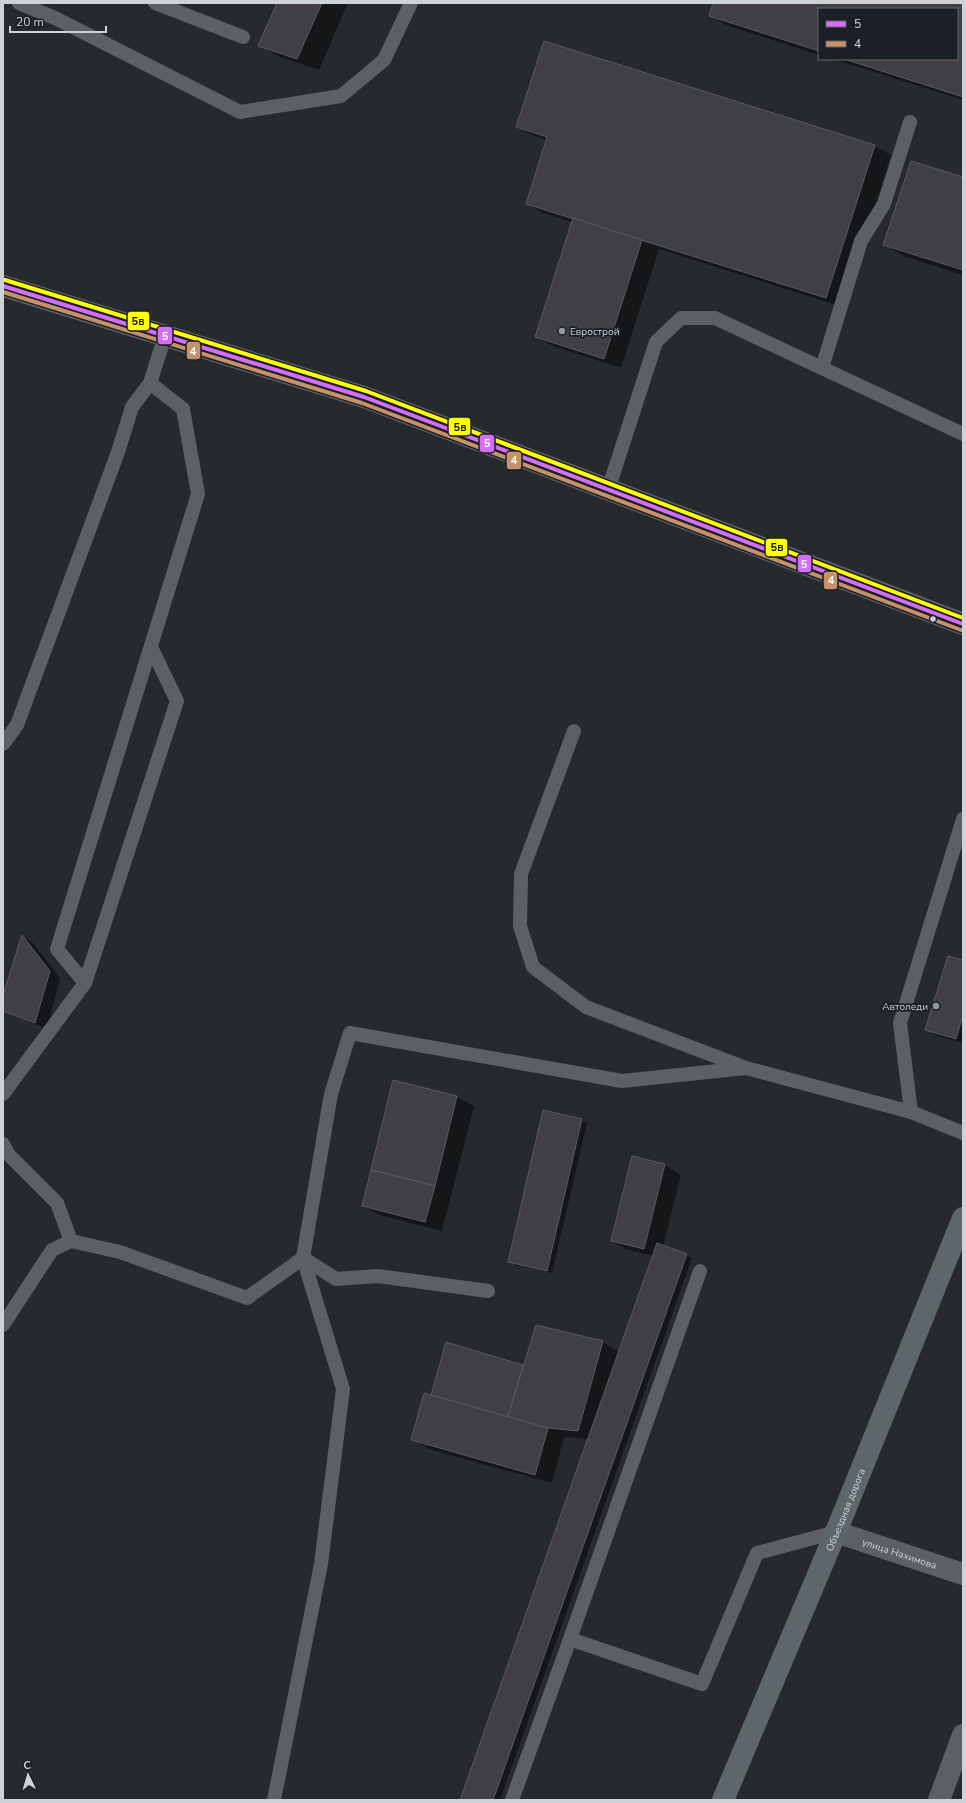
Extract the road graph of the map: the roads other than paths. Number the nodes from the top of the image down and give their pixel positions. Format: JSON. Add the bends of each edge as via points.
{"nodes":[{"id":1,"x":20,"y":3,"type":"edge"},
{"id":2,"x":155,"y":3,"type":"edge"},
{"id":3,"x":411,"y":3,"type":"edge"},
{"id":4,"x":243,"y":37,"type":"dead end"},
{"id":5,"x":910,"y":122,"type":"dead end"},
{"id":6,"x":3,"y":286,"type":"edge"},
{"id":7,"x":165,"y":336,"type":"junction"},
{"id":8,"x":822,"y":368,"type":"junction"},
{"id":9,"x":150,"y":383,"type":"junction"},
{"id":10,"x":963,"y":434,"type":"edge"},
{"id":11,"x":608,"y":490,"type":"junction"},
{"id":12,"x":963,"y":624,"type":"edge"},
{"id":13,"x":151,"y":647,"type":"junction"},
{"id":14,"x":574,"y":731,"type":"dead end"},
{"id":15,"x":3,"y":744,"type":"edge"},
{"id":16,"x":963,"y":819,"type":"edge"},
{"id":17,"x":86,"y":983,"type":"junction"},
{"id":18,"x":746,"y":1068,"type":"junction"},
{"id":19,"x":3,"y":1094,"type":"edge"},
{"id":20,"x":911,"y":1112,"type":"junction"},
{"id":21,"x":963,"y":1133,"type":"edge"},
{"id":22,"x":3,"y":1144,"type":"edge"},
{"id":23,"x":963,"y":1218,"type":"edge"},
{"id":24,"x":71,"y":1242,"type":"junction"},
{"id":25,"x":303,"y":1258,"type":"junction"},
{"id":26,"x":700,"y":1272,"type":"dead end"},
{"id":27,"x":488,"y":1291,"type":"dead end"},
{"id":28,"x":3,"y":1325,"type":"edge"},
{"id":29,"x":836,"y":1532,"type":"junction"},
{"id":30,"x":963,"y":1574,"type":"edge"},
{"id":31,"x":570,"y":1639,"type":"junction"},
{"id":32,"x":963,"y":1735,"type":"edge"},
{"id":33,"x":274,"y":1800,"type":"edge"},
{"id":34,"x":512,"y":1800,"type":"edge"},
{"id":35,"x":723,"y":1800,"type":"edge"},
{"id":36,"x":938,"y":1800,"type":"edge"}],
"edges":[{"from":1,"to":3,"type":"lane","via":[[55,18],[240,112],[341,96],[384,60]]},
{"from":2,"to":4,"type":"lane"},
{"from":5,"to":8,"type":"lane","via":[[884,204],[861,242]]},
{"from":6,"to":7,"type":"street"},
{"from":7,"to":9,"type":"lane"},
{"from":7,"to":11,"type":"street","via":[[364,397]]},
{"from":8,"to":10,"type":"lane"},
{"from":8,"to":11,"type":"lane","via":[[715,318],[681,318],[656,342]]},
{"from":9,"to":13,"type":"lane","via":[[183,409],[198,494]]},
{"from":9,"to":15,"type":"lane","via":[[132,407],[118,452],[17,725]]},
{"from":11,"to":12,"type":"street"},
{"from":13,"to":17,"type":"lane","via":[[178,701]]},
{"from":13,"to":17,"type":"lane","via":[[57,949]]},
{"from":14,"to":18,"type":"lane","via":[[521,874],[520,926],[533,967],[586,1007]]},
{"from":16,"to":20,"type":"lane","via":[[900,1023]]},
{"from":17,"to":19,"type":"lane"},
{"from":18,"to":20,"type":"lane"},
{"from":18,"to":25,"type":"lane","via":[[622,1081],[350,1033],[331,1094]]},
{"from":20,"to":21,"type":"lane"},
{"from":22,"to":24,"type":"lane","via":[[8,1154],[57,1204]]},
{"from":23,"to":29,"type":"main road","name":"Объездная дорога"},
{"from":24,"to":25,"type":"lane","via":[[120,1252],[247,1298]]},
{"from":24,"to":28,"type":"lane","via":[[52,1250]]},
{"from":25,"to":27,"type":"lane","via":[[336,1279],[378,1276]]},
{"from":25,"to":33,"type":"lane","via":[[342,1389],[321,1564]]},
{"from":26,"to":31,"type":"lane"},
{"from":29,"to":30,"type":"street","name":"улица Нахимова"},
{"from":29,"to":31,"type":"lane","via":[[757,1553],[702,1684]]},
{"from":29,"to":35,"type":"main road","name":"Объездная дорога"},
{"from":31,"to":34,"type":"lane"},
{"from":32,"to":36,"type":"street"}]}
